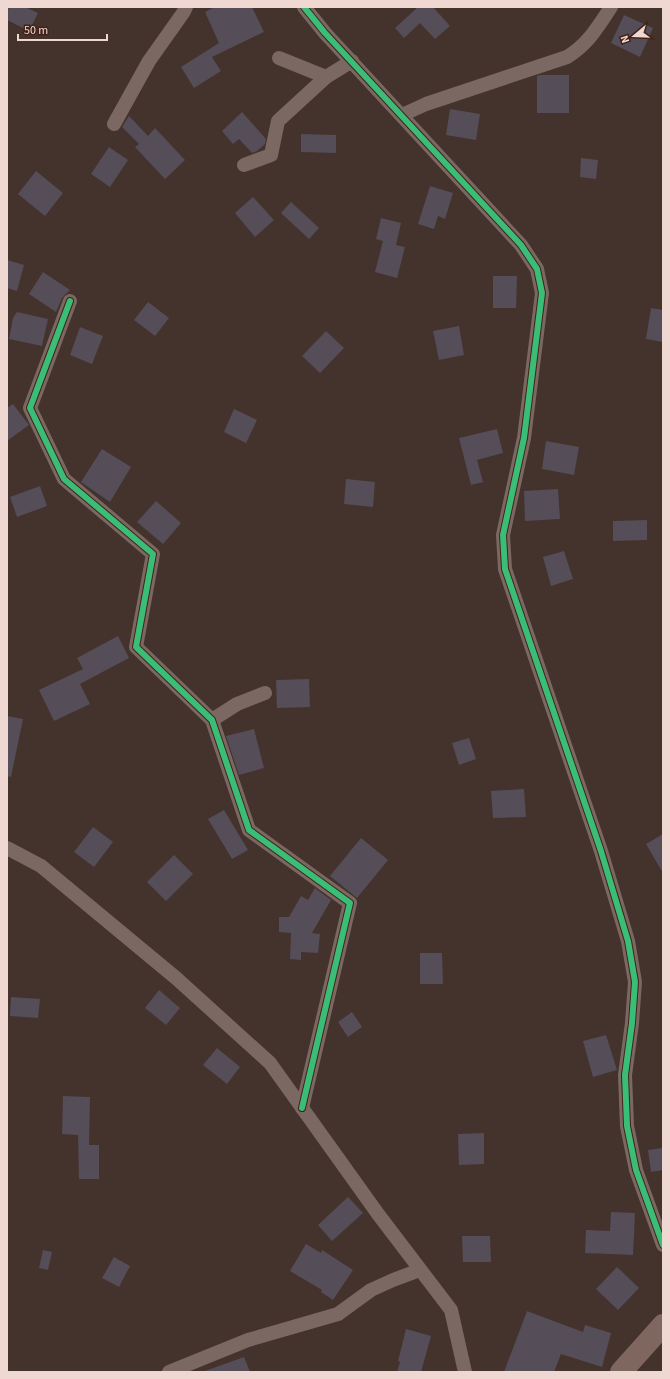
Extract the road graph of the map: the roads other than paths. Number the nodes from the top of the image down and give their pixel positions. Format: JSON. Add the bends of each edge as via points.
{"nodes":[{"id":1,"x":186,"y":7,"type":"edge"},
{"id":2,"x":304,"y":7,"type":"edge"},
{"id":3,"x":611,"y":7,"type":"edge"},
{"id":4,"x":279,"y":58,"type":"dead end"},
{"id":5,"x":352,"y":61,"type":"junction"},
{"id":6,"x":326,"y":77,"type":"junction"},
{"id":7,"x":402,"y":115,"type":"junction"},
{"id":8,"x":114,"y":124,"type":"dead end"},
{"id":9,"x":244,"y":165,"type":"dead end"},
{"id":10,"x":70,"y":301,"type":"dead end"},
{"id":11,"x":265,"y":693,"type":"dead end"},
{"id":12,"x":212,"y":720,"type":"junction"},
{"id":13,"x":7,"y":848,"type":"edge"},
{"id":14,"x":302,"y":1108,"type":"junction"},
{"id":15,"x":663,"y":1245,"type":"edge"},
{"id":16,"x":420,"y":1270,"type":"junction"},
{"id":17,"x":663,"y":1325,"type":"edge"},
{"id":18,"x":168,"y":1372,"type":"edge"},
{"id":19,"x":465,"y":1372,"type":"edge"},
{"id":20,"x":622,"y":1372,"type":"edge"}],
"edges":[{"from":1,"to":8,"type":"street","via":[[150,61]]},
{"from":2,"to":5,"type":"street"},
{"from":3,"to":7,"type":"street","via":[[590,39],[567,57],[426,104]]},
{"from":4,"to":6,"type":"street"},
{"from":5,"to":6,"type":"street"},
{"from":5,"to":7,"type":"street"},
{"from":6,"to":9,"type":"street","via":[[278,120],[270,155]]},
{"from":7,"to":15,"type":"street","via":[[521,245],[537,269],[542,293],[524,438],[503,535],[506,569],[601,851],[628,941],[635,982],[624,1075],[627,1126],[636,1170]]},
{"from":10,"to":12,"type":"street","via":[[30,408],[64,479],[153,554],[136,647]]},
{"from":11,"to":12,"type":"street","via":[[237,704]]},
{"from":12,"to":14,"type":"street","via":[[249,830],[350,902]]},
{"from":13,"to":14,"type":"street","via":[[41,866],[176,978],[270,1063]]},
{"from":14,"to":16,"type":"street"},
{"from":16,"to":18,"type":"street","via":[[370,1290],[338,1314],[248,1340]]},
{"from":16,"to":19,"type":"street","via":[[451,1310]]},
{"from":17,"to":20,"type":"main road"}]}
